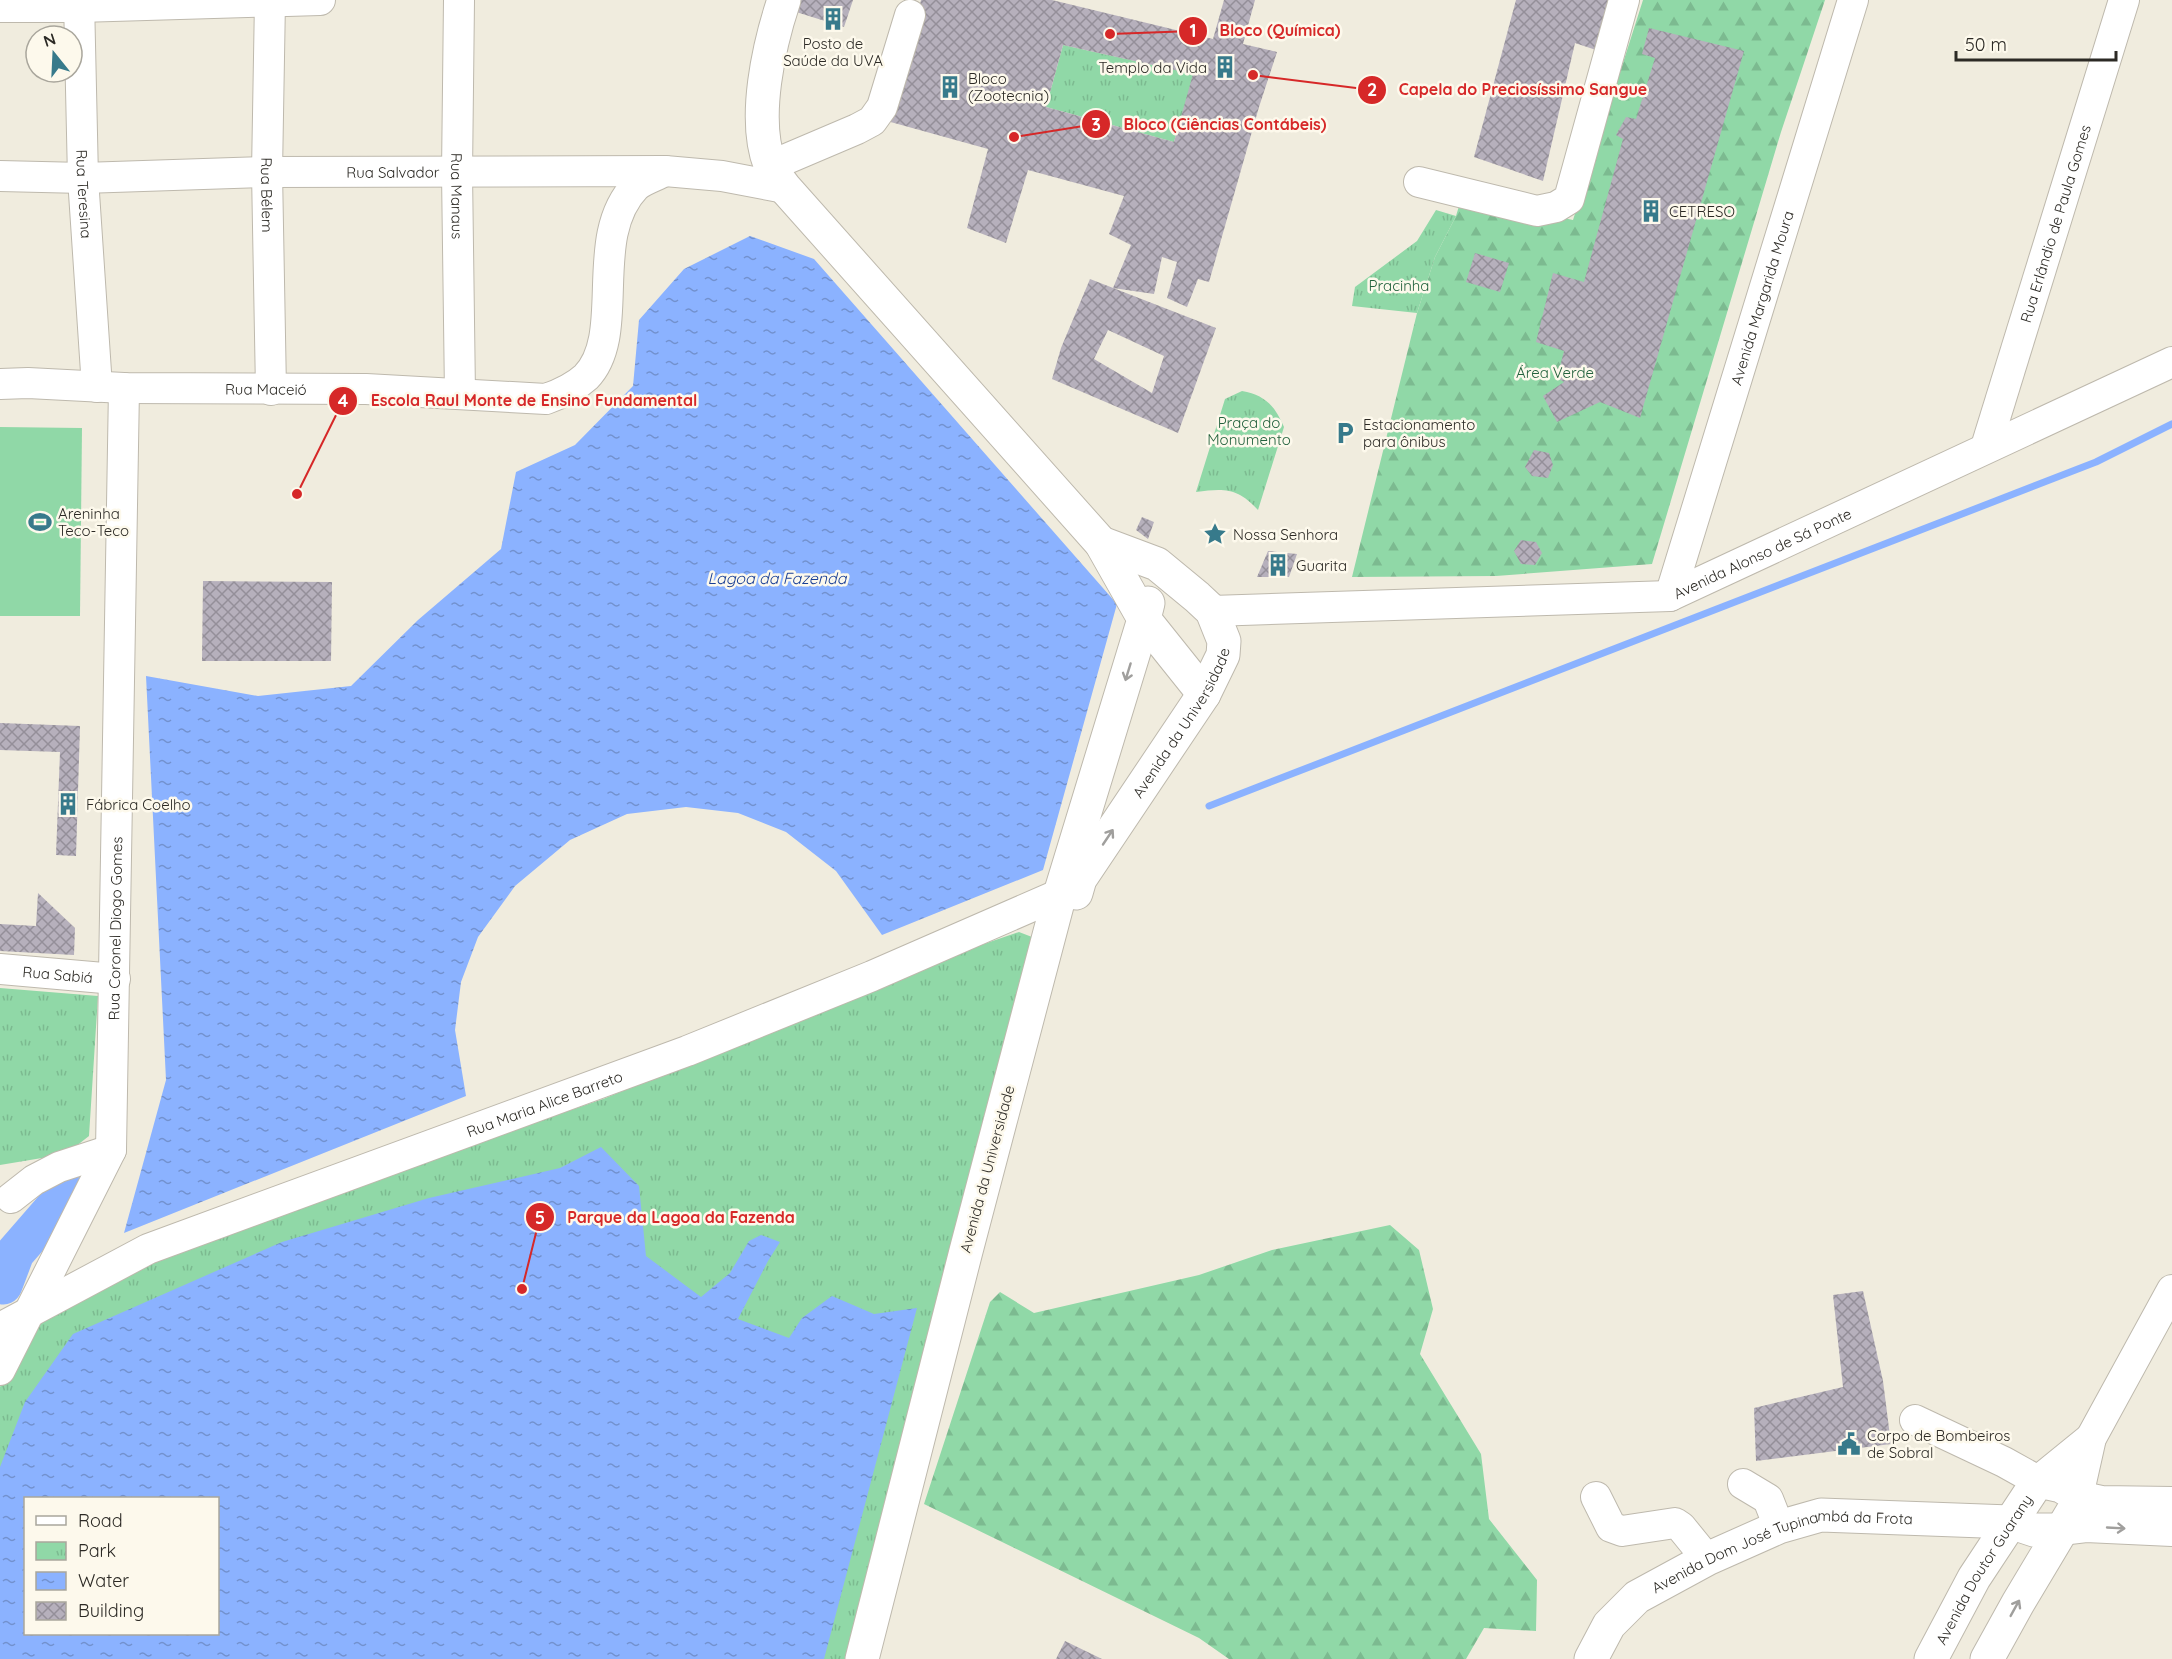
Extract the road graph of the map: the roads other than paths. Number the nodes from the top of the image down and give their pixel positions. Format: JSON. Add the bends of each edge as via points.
{"nodes":[{"id":1,"x":320,"y":0,"type":"edge"},
{"id":2,"x":459,"y":0,"type":"edge"},
{"id":3,"x":784,"y":0,"type":"edge"},
{"id":4,"x":1624,"y":0,"type":"edge"},
{"id":5,"x":1853,"y":0,"type":"edge"},
{"id":6,"x":2124,"y":0,"type":"edge"},
{"id":7,"x":270,"y":2,"type":"edge"},
{"id":8,"x":79,"y":4,"type":"edge"},
{"id":9,"x":0,"y":7,"type":"edge"},
{"id":10,"x":910,"y":15,"type":"dead end"},
{"id":11,"x":664,"y":171,"type":"junction"},
{"id":12,"x":267,"y":172,"type":"junction"},
{"id":13,"x":457,"y":173,"type":"junction"},
{"id":14,"x":0,"y":176,"type":"edge"},
{"id":15,"x":778,"y":177,"type":"junction"},
{"id":16,"x":83,"y":178,"type":"junction"},
{"id":17,"x":1419,"y":182,"type":"dead end"},
{"id":18,"x":2172,"y":362,"type":"edge"},
{"id":19,"x":0,"y":371,"type":"edge"},
{"id":20,"x":14,"y":383,"type":"edge"},
{"id":21,"x":110,"y":388,"type":"junction"},
{"id":22,"x":271,"y":390,"type":"junction"},
{"id":23,"x":460,"y":394,"type":"junction"},
{"id":24,"x":1986,"y":447,"type":"junction"},
{"id":25,"x":1101,"y":543,"type":"junction"},
{"id":26,"x":1157,"y":564,"type":"junction"},
{"id":27,"x":1670,"y":596,"type":"junction"},
{"id":28,"x":1212,"y":611,"type":"junction"},
{"id":29,"x":1144,"y":619,"type":"junction"},
{"id":30,"x":1204,"y":694,"type":"junction"},
{"id":31,"x":1060,"y":894,"type":"junction"},
{"id":32,"x":0,"y":969,"type":"edge"},
{"id":33,"x":115,"y":979,"type":"junction"},
{"id":34,"x":111,"y":1150,"type":"junction"},
{"id":35,"x":4,"y":1195,"type":"edge"},
{"id":36,"x":2172,"y":1290,"type":"edge"},
{"id":37,"x":28,"y":1314,"type":"junction"},
{"id":38,"x":0,"y":1328,"type":"edge"},
{"id":39,"x":0,"y":1370,"type":"edge"},
{"id":40,"x":1915,"y":1420,"type":"dead end"},
{"id":41,"x":2091,"y":1437,"type":"junction"},
{"id":42,"x":2038,"y":1481,"type":"junction"},
{"id":43,"x":1743,"y":1484,"type":"dead end"},
{"id":44,"x":2078,"y":1496,"type":"junction"},
{"id":45,"x":1596,"y":1497,"type":"dead end"},
{"id":46,"x":2172,"y":1502,"type":"edge"},
{"id":47,"x":2010,"y":1522,"type":"junction"},
{"id":48,"x":1779,"y":1527,"type":"junction"},
{"id":49,"x":2061,"y":1530,"type":"junction"},
{"id":50,"x":2172,"y":1531,"type":"edge"},
{"id":51,"x":1707,"y":1559,"type":"junction"},
{"id":52,"x":862,"y":1659,"type":"edge"},
{"id":53,"x":879,"y":1659,"type":"edge"},
{"id":54,"x":1591,"y":1659,"type":"edge"},
{"id":55,"x":1931,"y":1659,"type":"edge"},
{"id":56,"x":1987,"y":1659,"type":"edge"}],
"edges":[{"from":1,"to":7,"type":"street"},
{"from":2,"to":13,"type":"street","name":"Rua Manaus"},
{"from":3,"to":15,"type":"main road","via":[[773,33],[763,101],[765,142]]},
{"from":4,"to":17,"type":"street","via":[[1569,199],[1537,211]]},
{"from":5,"to":27,"type":"street","name":"Avenida Margarida Moura"},
{"from":6,"to":24,"type":"street","name":"Rua Erlândio de Paula Gomes"},
{"from":7,"to":8,"type":"street"},
{"from":7,"to":12,"type":"street","name":"Rua Bélem"},
{"from":8,"to":9,"type":"street"},
{"from":8,"to":16,"type":"street","name":"Rua Teresina"},
{"from":10,"to":15,"type":"street","via":[[882,107],[872,121]]},
{"from":11,"to":13,"type":"street","name":"Rua Salvador"},
{"from":11,"to":15,"type":"street","name":"Rua Salvador"},
{"from":11,"to":23,"type":"street","name":"Rua Maceió","via":[[637,185],[621,206],[612,231],[604,340],[586,377],[567,391],[546,399]]},
{"from":12,"to":13,"type":"street","name":"Rua Salvador"},
{"from":12,"to":16,"type":"street","name":"Rua Salvador"},
{"from":12,"to":22,"type":"street","name":"Rua Bélem"},
{"from":13,"to":23,"type":"street","name":"Rua Manaus"},
{"from":14,"to":16,"type":"street","name":"Rua Salvador"},
{"from":15,"to":25,"type":"main road"},
{"from":16,"to":21,"type":"street","name":"Rua Teresina"},
{"from":18,"to":24,"type":"street","name":"Avenida Alonso de Sá Ponte"},
{"from":19,"to":20,"type":"street","name":"Rua Maceió"},
{"from":20,"to":21,"type":"street","name":"Rua Maceió"},
{"from":21,"to":22,"type":"street","name":"Rua Maceió"},
{"from":21,"to":33,"type":"street","name":"Rua Coronel Diogo Gomes"},
{"from":22,"to":23,"type":"street","name":"Rua Maceió","via":[[366,389]]},
{"from":24,"to":27,"type":"street","name":"Avenida Alonso de Sá Ponte"},
{"from":25,"to":26,"type":"main road","name":"Avenida da Universidade"},
{"from":25,"to":29,"type":"main road"},
{"from":26,"to":28,"type":"main road","name":"Avenida da Universidade"},
{"from":26,"to":29,"type":"main road","name":"Avenida da Universidade"},
{"from":27,"to":28,"type":"street","name":"Avenida Alonso de Sá Ponte"},
{"from":28,"to":30,"type":"main road","name":"Avenida da Universidade","via":[[1224,641],[1223,655]]},
{"from":29,"to":30,"type":"main road"},
{"from":29,"to":31,"type":"main road","name":"Avenida da Universidade","one_way":true},
{"from":53,"to":30,"type":"main road","name":"Avenida da Universidade","one_way":true,"via":[[1080,879]]},
{"from":31,"to":37,"type":"street","name":"Rua Maria Alice Barreto","via":[[687,1051],[148,1249]]},
{"from":31,"to":52,"type":"main road","name":"Avenida da Universidade"},
{"from":32,"to":33,"type":"street","name":"Rua Sabiá"},
{"from":33,"to":34,"type":"street","name":"Rua Coronel Diogo Gomes"},
{"from":34,"to":35,"type":"street","via":[[59,1167]]},
{"from":34,"to":37,"type":"street","name":"Rua Coronel Diogo Gomes"},
{"from":36,"to":41,"type":"street","name":"Avenida Doutor Guarany"},
{"from":37,"to":38,"type":"street","name":"Rua Maria Alice Barreto"},
{"from":37,"to":39,"type":"street","name":"Rua Coronel Diogo Gomes"},
{"from":40,"to":42,"type":"street","name":"Avenida Doutor Guarany"},
{"from":41,"to":42,"type":"street","name":"Avenida Doutor Guarany"},
{"from":41,"to":44,"type":"street","name":"Avenida Doutor Guarany"},
{"from":42,"to":44,"type":"main road","via":[[2061,1486]]},
{"from":42,"to":47,"type":"main road","name":"Avenida Doutor Guarany"},
{"from":43,"to":48,"type":"street","via":[[1768,1499]]},
{"from":44,"to":46,"type":"street","via":[[2101,1501]]},
{"from":44,"to":49,"type":"main road","name":"Avenida Doutor Guarany"},
{"from":45,"to":51,"type":"street","via":[[1611,1527],[1622,1531],[1675,1523]]},
{"from":47,"to":48,"type":"main road","name":"Avenida Dom José Tupinambá da Frota","via":[[1821,1515]]},
{"from":47,"to":49,"type":"main road","name":"Avenida Dom José Tupinambá da Frota","via":[[2034,1530]]},
{"from":47,"to":55,"type":"main road","name":"Avenida Doutor Guarany","via":[[1974,1578]]},
{"from":48,"to":51,"type":"main road","name":"Avenida Dom José Tupinambá da Frota"},
{"from":49,"to":50,"type":"street","one_way":true,"via":[[2086,1527]]},
{"from":56,"to":49,"type":"main road","name":"Avenida Doutor Guarany","one_way":true},
{"from":51,"to":54,"type":"main road","name":"Avenida Dom José Tupinambá da Frota","via":[[1637,1598],[1609,1625]]}]}
